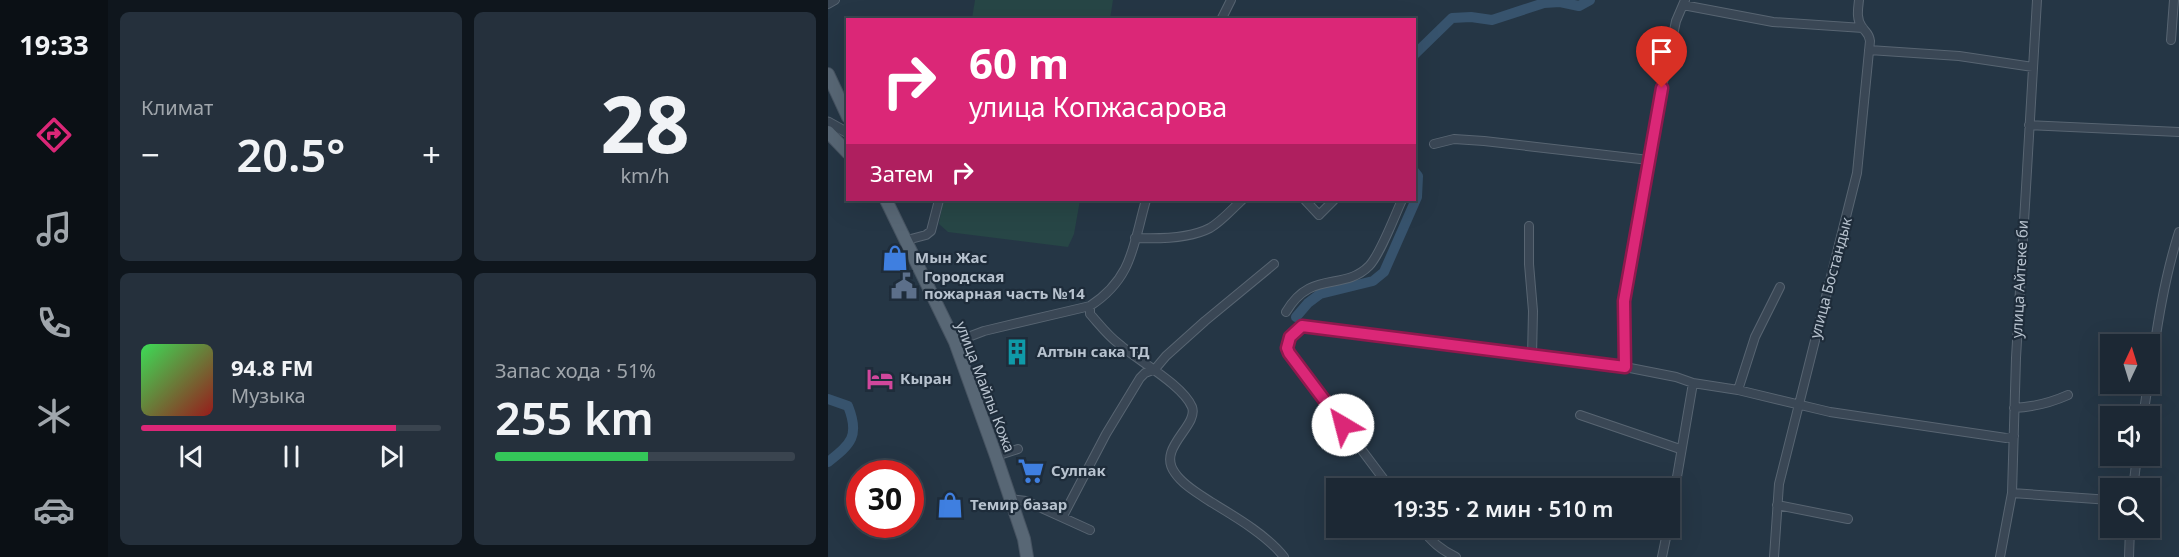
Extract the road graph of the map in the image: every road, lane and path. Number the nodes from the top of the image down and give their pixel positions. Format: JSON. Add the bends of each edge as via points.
{"nodes":[{"id":1,"x":835,"y":0,"type":"edge"},
{"id":2,"x":1231,"y":0,"type":"edge"},
{"id":3,"x":1859,"y":0,"type":"edge"},
{"id":4,"x":2037,"y":0,"type":"edge"},
{"id":5,"x":2174,"y":0,"type":"edge"},
{"id":6,"x":1684,"y":2,"type":"edge"},
{"id":7,"x":828,"y":4,"type":"edge"},
{"id":8,"x":1222,"y":18,"type":"edge"},
{"id":9,"x":1863,"y":28,"type":"junction"},
{"id":10,"x":2171,"y":40,"type":"dead end"},
{"id":11,"x":1869,"y":50,"type":"junction"},
{"id":12,"x":2032,"y":67,"type":"junction"},
{"id":13,"x":829,"y":75,"type":"edge"},
{"id":14,"x":828,"y":91,"type":"edge"},
{"id":15,"x":846,"y":113,"type":"edge"},
{"id":16,"x":828,"y":122,"type":"edge"},
{"id":17,"x":2029,"y":124,"type":"junction"},
{"id":18,"x":828,"y":132,"type":"edge"},
{"id":19,"x":846,"y":132,"type":"edge"},
{"id":20,"x":2179,"y":132,"type":"edge"},
{"id":21,"x":1434,"y":144,"type":"dead end"},
{"id":22,"x":846,"y":151,"type":"edge"},
{"id":23,"x":1649,"y":160,"type":"junction"},
{"id":24,"x":886,"y":201,"type":"edge"},
{"id":25,"x":939,"y":201,"type":"edge"},
{"id":26,"x":1146,"y":201,"type":"edge"},
{"id":27,"x":1241,"y":201,"type":"edge"},
{"id":28,"x":1306,"y":201,"type":"edge"},
{"id":29,"x":1333,"y":201,"type":"edge"},
{"id":30,"x":1402,"y":201,"type":"edge"},
{"id":31,"x":1529,"y":226,"type":"dead end"},
{"id":32,"x":2179,"y":232,"type":"edge"},
{"id":33,"x":1135,"y":238,"type":"junction"},
{"id":34,"x":906,"y":240,"type":"junction"},
{"id":35,"x":1274,"y":264,"type":"dead end"},
{"id":36,"x":1780,"y":287,"type":"dead end"},
{"id":37,"x":1090,"y":306,"type":"junction"},
{"id":38,"x":1286,"y":312,"type":"dead end"},
{"id":39,"x":2156,"y":334,"type":"edge"},
{"id":40,"x":955,"y":342,"type":"junction"},
{"id":41,"x":1532,"y":356,"type":"junction"},
{"id":42,"x":1625,"y":367,"type":"junction"},
{"id":43,"x":1155,"y":369,"type":"junction"},
{"id":44,"x":1693,"y":383,"type":"junction"},
{"id":45,"x":1738,"y":390,"type":"junction"},
{"id":46,"x":2068,"y":395,"type":"dead end"},
{"id":47,"x":1798,"y":406,"type":"junction"},
{"id":48,"x":2014,"y":408,"type":"junction"},
{"id":49,"x":1580,"y":415,"type":"dead end"},
{"id":50,"x":2014,"y":436,"type":"junction"},
{"id":51,"x":1018,"y":449,"type":"dead end"},
{"id":52,"x":1680,"y":449,"type":"junction"},
{"id":53,"x":996,"y":456,"type":"junction"},
{"id":54,"x":1383,"y":478,"type":"edge"},
{"id":55,"x":1676,"y":478,"type":"edge"},
{"id":56,"x":2012,"y":493,"type":"junction"},
{"id":57,"x":1010,"y":499,"type":"junction"},
{"id":58,"x":2100,"y":499,"type":"edge"},
{"id":59,"x":1777,"y":505,"type":"junction"},
{"id":60,"x":1063,"y":516,"type":"junction"},
{"id":61,"x":1848,"y":519,"type":"dead end"},
{"id":62,"x":1090,"y":530,"type":"dead end"},
{"id":63,"x":1429,"y":538,"type":"edge"},
{"id":64,"x":1666,"y":538,"type":"edge"},
{"id":65,"x":2130,"y":538,"type":"edge"},
{"id":66,"x":2001,"y":556,"type":"edge"},
{"id":67,"x":1027,"y":557,"type":"edge"},
{"id":68,"x":1284,"y":557,"type":"edge"},
{"id":69,"x":1456,"y":557,"type":"edge"},
{"id":70,"x":1662,"y":557,"type":"edge"},
{"id":71,"x":1774,"y":557,"type":"edge"},
{"id":72,"x":2129,"y":557,"type":"edge"}],
"edges":[{"from":1,"to":7,"type":"street"},
{"from":2,"to":8,"type":"street"},
{"from":3,"to":9,"type":"street","name":"улица Бостандык","via":[[1857,16]]},
{"from":4,"to":12,"type":"street","name":"улица Айтеке би"},
{"from":5,"to":10,"type":"street"},
{"from":6,"to":9,"type":"street","via":[[1773,22]]},
{"from":6,"to":23,"type":"street","via":[[1676,21]]},
{"from":9,"to":11,"type":"street","name":"улица Бостандык","via":[[1869,35]]},
{"from":11,"to":12,"type":"street","via":[[1959,56]]},
{"from":11,"to":47,"type":"street","name":"улица Бостандык","via":[[1854,184]]},
{"from":12,"to":17,"type":"street","name":"улица Айтеке би"},
{"from":13,"to":14,"type":"main road"},
{"from":13,"to":15,"type":"main road"},
{"from":16,"to":19,"type":"street"},
{"from":17,"to":20,"type":"street"},
{"from":17,"to":48,"type":"street","name":"улица Айтеке би"},
{"from":18,"to":22,"type":"main road"},
{"from":21,"to":23,"type":"street","via":[[1454,139],[1484,141]]},
{"from":23,"to":42,"type":"street","via":[[1624,301]]},
{"from":24,"to":34,"type":"main road","name":"улица Майлы Кожа"},
{"from":25,"to":34,"type":"street","via":[[931,231]]},
{"from":26,"to":33,"type":"street"},
{"from":27,"to":33,"type":"street","via":[[1203,231]]},
{"from":28,"to":29,"type":"street","via":[[1319,215]]},
{"from":30,"to":38,"type":"street","via":[[1370,266],[1358,274],[1308,287]]},
{"from":31,"to":41,"type":"street"},
{"from":32,"to":39,"type":"street"},
{"from":33,"to":37,"type":"street","via":[[1123,276]]},
{"from":34,"to":40,"type":"main road","name":"улица Майлы Кожа"},
{"from":35,"to":43,"type":"street"},
{"from":36,"to":45,"type":"street","via":[[1755,337]]},
{"from":37,"to":40,"type":"street","via":[[984,331]]},
{"from":37,"to":43,"type":"street","via":[[1090,314],[1118,344]]},
{"from":40,"to":53,"type":"main road","name":"улица Майлы Кожа"},
{"from":41,"to":42,"type":"street"},
{"from":41,"to":54,"type":"street","via":[[1304,325],[1290,337],[1289,353]]},
{"from":42,"to":44,"type":"street"},
{"from":43,"to":60,"type":"street","via":[[1140,378],[1123,405]]},
{"from":43,"to":68,"type":"street","via":[[1188,400],[1193,412],[1172,450],[1173,471]]},
{"from":44,"to":45,"type":"street"},
{"from":44,"to":52,"type":"street"},
{"from":45,"to":47,"type":"street"},
{"from":46,"to":48,"type":"street","via":[[2053,402]]},
{"from":47,"to":50,"type":"street","via":[[1931,428]]},
{"from":47,"to":59,"type":"street","name":"улица Бостандык"},
{"from":48,"to":50,"type":"street","name":"улица Айтеке би"},
{"from":49,"to":52,"type":"street"},
{"from":50,"to":56,"type":"street","name":"улица Айтеке би"},
{"from":51,"to":53,"type":"street"},
{"from":52,"to":55,"type":"street"},
{"from":53,"to":57,"type":"main road","name":"улица Майлы Кожа"},
{"from":56,"to":58,"type":"street"},
{"from":56,"to":66,"type":"street","name":"улица Айтеке би"},
{"from":57,"to":60,"type":"street"},
{"from":57,"to":67,"type":"main road","name":"улица Майлы Кожа"},
{"from":59,"to":61,"type":"street"},
{"from":59,"to":71,"type":"street","name":"улица Бостандык"},
{"from":60,"to":62,"type":"street"},
{"from":63,"to":69,"type":"street"},
{"from":64,"to":70,"type":"street"},
{"from":65,"to":72,"type":"street"}]}
